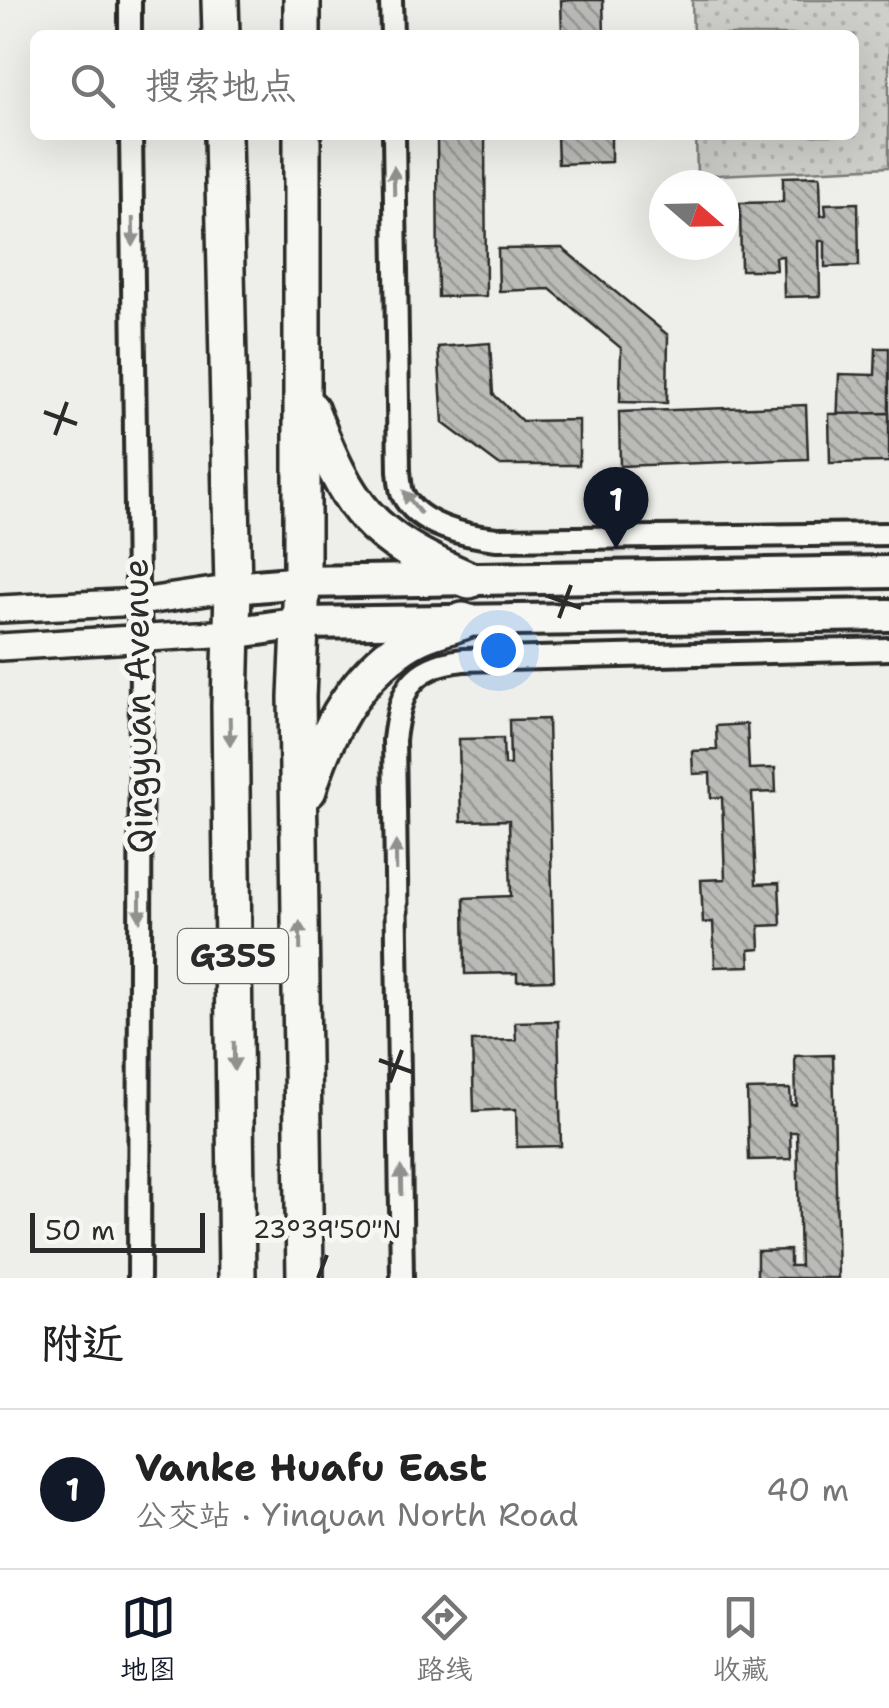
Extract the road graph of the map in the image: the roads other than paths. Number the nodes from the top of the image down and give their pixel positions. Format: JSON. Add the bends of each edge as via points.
{"nodes":[{"id":1,"x":130,"y":0,"type":"edge"},
{"id":2,"x":220,"y":0,"type":"edge"},
{"id":3,"x":302,"y":0,"type":"edge"},
{"id":4,"x":391,"y":0,"type":"edge"},
{"id":5,"x":130,"y":30,"type":"edge"},
{"id":6,"x":221,"y":30,"type":"edge"},
{"id":7,"x":302,"y":30,"type":"edge"},
{"id":8,"x":392,"y":30,"type":"edge"},
{"id":9,"x":132,"y":140,"type":"edge"},
{"id":10,"x":223,"y":140,"type":"edge"},
{"id":11,"x":302,"y":140,"type":"edge"},
{"id":12,"x":394,"y":140,"type":"edge"},
{"id":13,"x":302,"y":388,"type":"junction"},
{"id":14,"x":889,"y":534,"type":"edge"},
{"id":15,"x":889,"y":572,"type":"edge"},
{"id":16,"x":469,"y":580,"type":"junction"},
{"id":17,"x":302,"y":582,"type":"junction"},
{"id":18,"x":233,"y":588,"type":"junction"},
{"id":19,"x":140,"y":602,"type":"junction"},
{"id":20,"x":0,"y":609,"type":"edge"},
{"id":21,"x":889,"y":615,"type":"edge"},
{"id":22,"x":463,"y":621,"type":"junction"},
{"id":23,"x":301,"y":623,"type":"junction"},
{"id":24,"x":230,"y":633,"type":"junction"},
{"id":25,"x":141,"y":640,"type":"junction"},
{"id":26,"x":0,"y":647,"type":"edge"},
{"id":27,"x":889,"y":650,"type":"edge"},
{"id":28,"x":298,"y":824,"type":"junction"},
{"id":29,"x":139,"y":1278,"type":"edge"},
{"id":30,"x":237,"y":1278,"type":"edge"},
{"id":31,"x":305,"y":1278,"type":"edge"},
{"id":32,"x":402,"y":1278,"type":"edge"}],
"edges":[{"from":1,"to":5,"type":"street"},
{"from":2,"to":6,"type":"highway"},
{"from":3,"to":7,"type":"highway"},
{"from":4,"to":8,"type":"street"},
{"from":9,"to":19,"type":"street","name":"Qingyuan Avenue","one_way":true},
{"from":10,"to":18,"type":"highway","number":"G355"},
{"from":11,"to":13,"type":"highway","number":"G355"},
{"from":14,"to":12,"type":"street","one_way":true,"via":[[497,539],[466,536],[422,515],[403,496],[400,471]]},
{"from":13,"to":16,"type":"highway","via":[[331,463],[366,518],[423,560]]},
{"from":13,"to":17,"type":"highway","number":"G355"},
{"from":15,"to":16,"type":"main road"},
{"from":16,"to":17,"type":"main road"},
{"from":17,"to":18,"type":"main road"},
{"from":17,"to":23,"type":"highway","number":"G355"},
{"from":18,"to":19,"type":"street"},
{"from":18,"to":24,"type":"highway","number":"G355"},
{"from":19,"to":20,"type":"street"},
{"from":19,"to":25,"type":"street","name":"Qingyuan Avenue"},
{"from":21,"to":22,"type":"main road"},
{"from":22,"to":23,"type":"main road"},
{"from":22,"to":28,"type":"highway","via":[[414,639],[360,686],[321,748]]},
{"from":23,"to":24,"type":"main road"},
{"from":23,"to":28,"type":"highway","number":"G355"},
{"from":24,"to":25,"type":"street"},
{"from":24,"to":30,"type":"highway","number":"G355","one_way":true},
{"from":25,"to":26,"type":"street"},
{"from":25,"to":29,"type":"street","name":"Qingyuan Avenue","one_way":true},
{"from":32,"to":27,"type":"street","one_way":true,"via":[[394,740],[399,700],[418,674],[463,660]]},
{"from":31,"to":28,"type":"highway","number":"G355","one_way":true}]}
